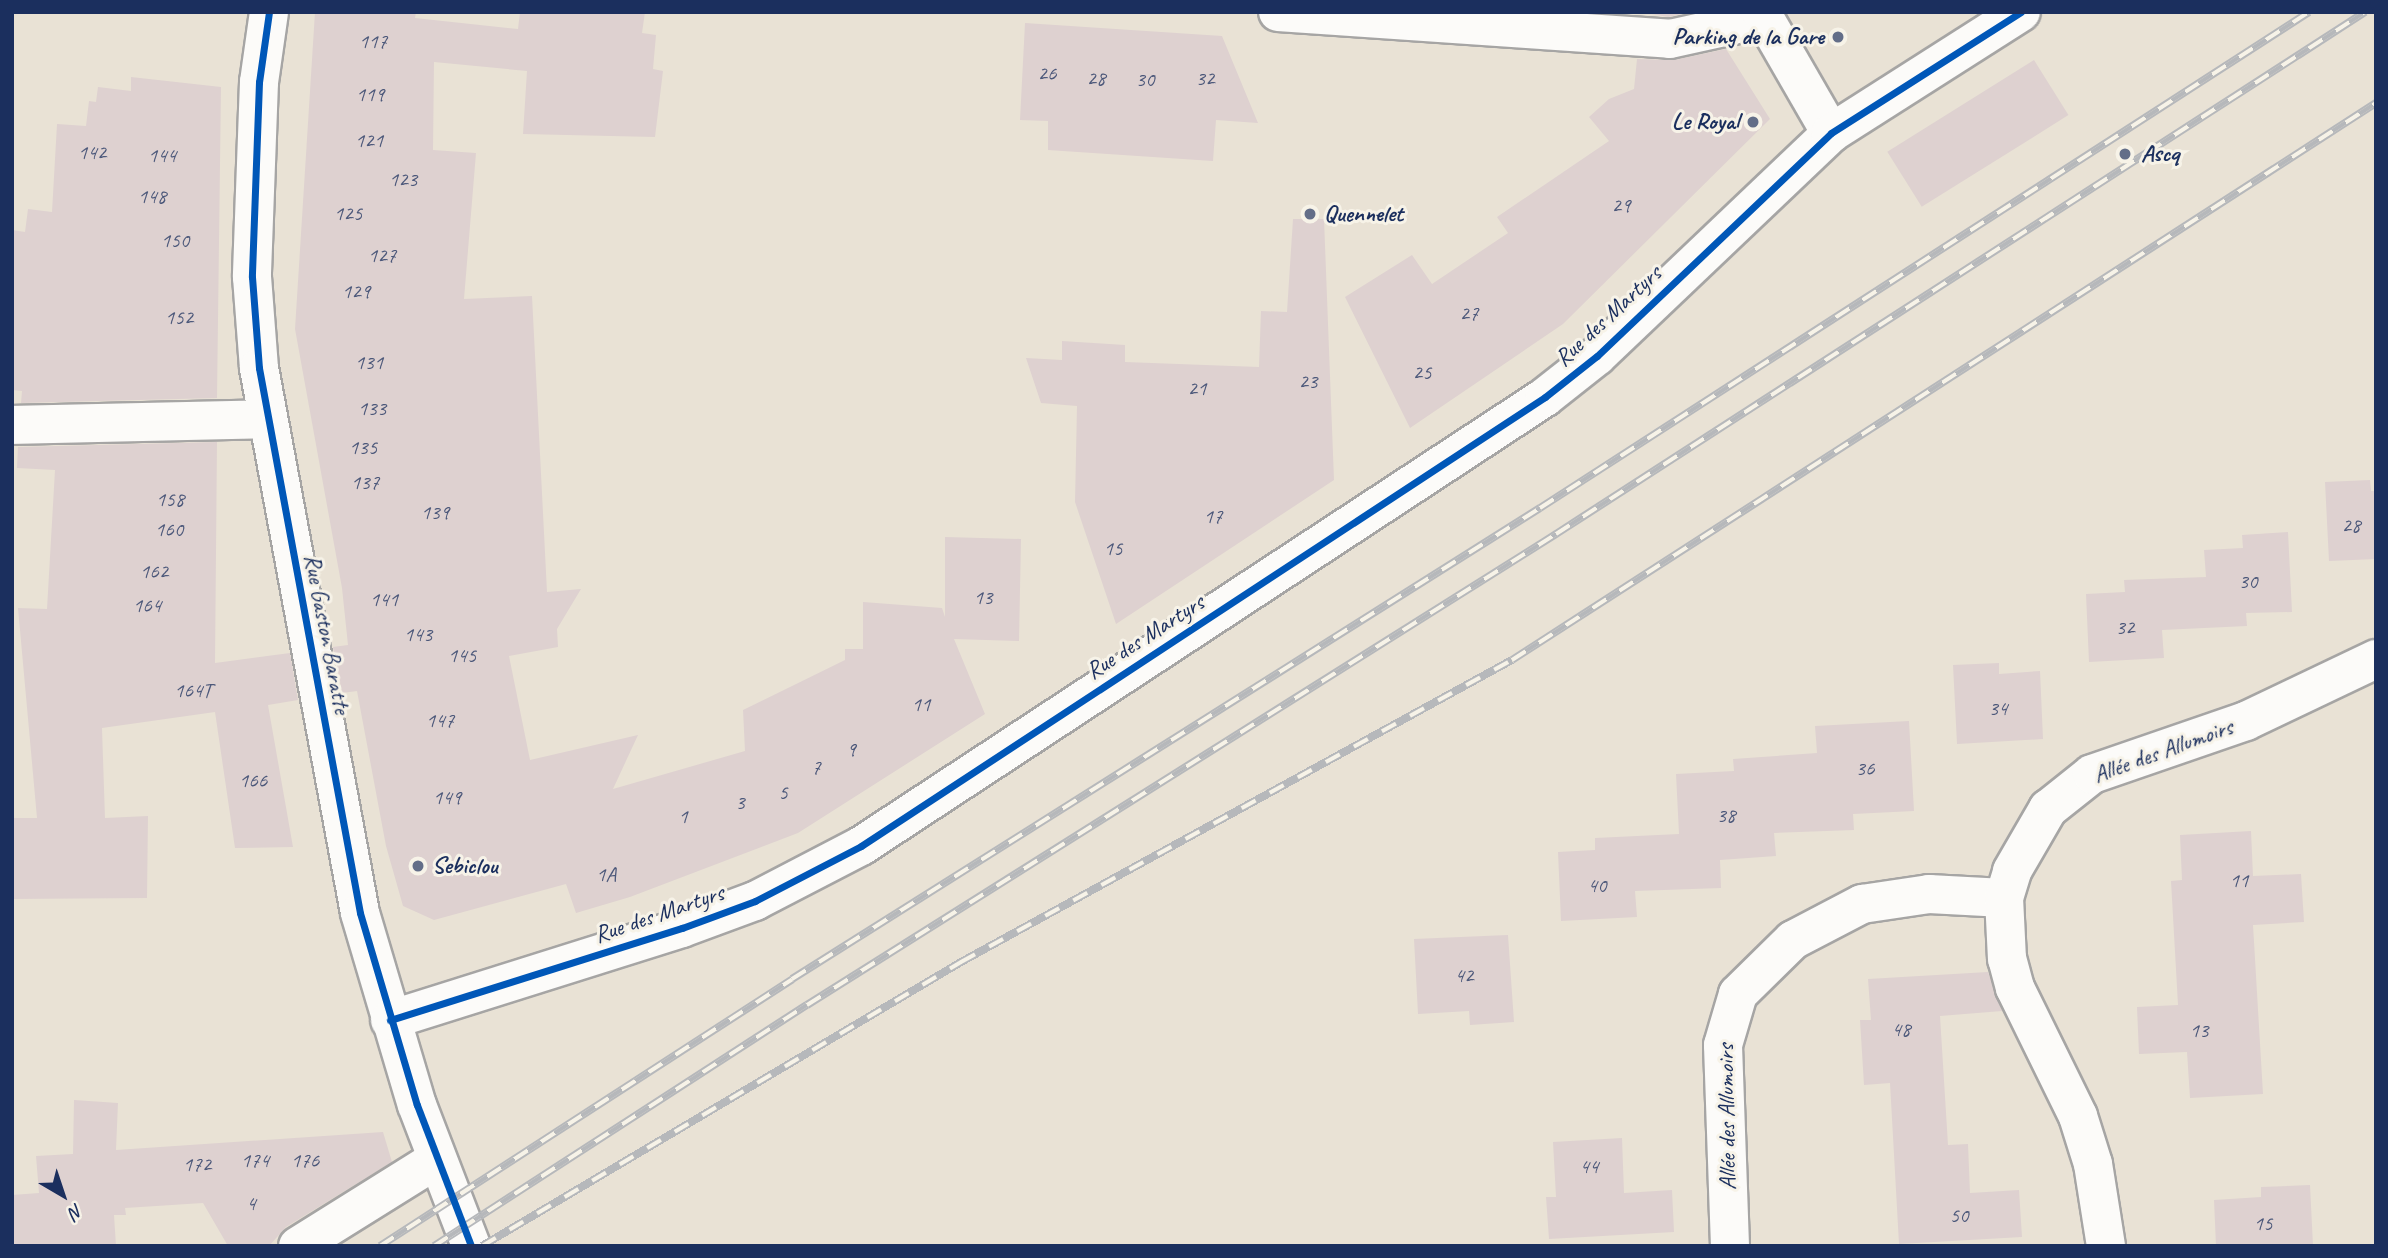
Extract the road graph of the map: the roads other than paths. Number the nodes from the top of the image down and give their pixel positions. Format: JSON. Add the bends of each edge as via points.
{"nodes":[{"id":1,"x":269,"y":12,"type":"edge"},
{"id":2,"x":1278,"y":12,"type":"edge"},
{"id":3,"x":1759,"y":12,"type":"edge"},
{"id":4,"x":2021,"y":12,"type":"edge"},
{"id":5,"x":1831,"y":133,"type":"junction"},
{"id":6,"x":268,"y":419,"type":"junction"},
{"id":7,"x":12,"y":425,"type":"edge"},
{"id":8,"x":2376,"y":659,"type":"edge"},
{"id":9,"x":2004,"y":898,"type":"junction"},
{"id":10,"x":390,"y":1020,"type":"junction"},
{"id":11,"x":437,"y":1159,"type":"junction"},
{"id":12,"x":298,"y":1246,"type":"edge"},
{"id":13,"x":471,"y":1246,"type":"edge"},
{"id":14,"x":1730,"y":1246,"type":"edge"},
{"id":15,"x":2106,"y":1246,"type":"edge"}],
"edges":[{"from":1,"to":6,"type":"street","name":"Rue Gaston Baratte","via":[[259,82],[252,277]]},
{"from":2,"to":3,"type":"street","via":[[1670,39],[1723,28]]},
{"from":3,"to":5,"type":"street"},
{"from":4,"to":5,"type":"street","name":"Rue des Martyrs"},
{"from":5,"to":10,"type":"street","name":"Rue des Martyrs","via":[[1572,378],[861,846],[755,901],[682,928]]},
{"from":6,"to":7,"type":"street"},
{"from":6,"to":10,"type":"street","name":"Rue Gaston Baratte","via":[[352,872]]},
{"from":8,"to":9,"type":"street","name":"Allée des Allumoirs","via":[[2246,721],[2115,765],[2069,789],[2048,809],[2027,841]]},
{"from":9,"to":14,"type":"street","name":"Allée des Allumoirs","via":[[1928,894],[1862,904],[1793,940],[1738,995],[1723,1045]]},
{"from":9,"to":15,"type":"street","name":"Allée des Allumoirs","via":[[2007,960],[2015,988],[2078,1116],[2093,1164]]},
{"from":10,"to":11,"type":"street","name":"Rue Gaston Baratte"},
{"from":11,"to":12,"type":"street"},
{"from":11,"to":13,"type":"street","name":"Rue Gaston Baratte"}]}
